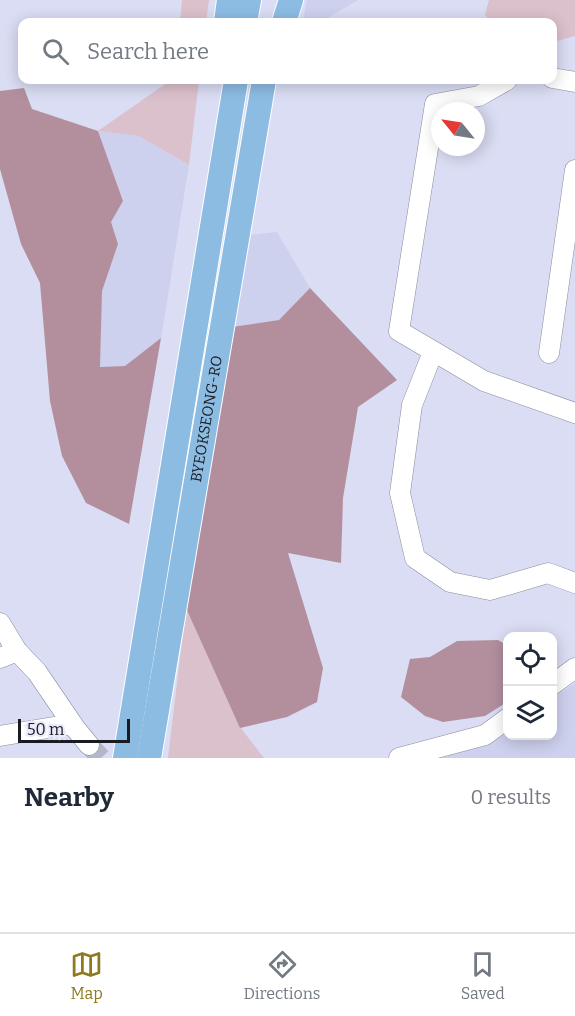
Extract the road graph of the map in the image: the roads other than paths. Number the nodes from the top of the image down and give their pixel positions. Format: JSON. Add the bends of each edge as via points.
{"nodes":[{"id":1,"x":229,"y":0,"type":"edge"},
{"id":2,"x":249,"y":0,"type":"edge"},
{"id":3,"x":277,"y":0,"type":"edge"},
{"id":4,"x":291,"y":0,"type":"edge"},
{"id":5,"x":227,"y":18,"type":"edge"},
{"id":6,"x":246,"y":18,"type":"edge"},
{"id":7,"x":274,"y":18,"type":"edge"},
{"id":8,"x":285,"y":18,"type":"edge"},
{"id":9,"x":557,"y":79,"type":"edge"},
{"id":10,"x":575,"y":82,"type":"edge"},
{"id":11,"x":226,"y":84,"type":"edge"},
{"id":12,"x":235,"y":84,"type":"edge"},
{"id":13,"x":265,"y":84,"type":"edge"},
{"id":14,"x":500,"y":84,"type":"edge"},
{"id":15,"x":226,"y":142,"type":"junction"},
{"id":16,"x":575,"y":170,"type":"edge"},
{"id":17,"x":433,"y":352,"type":"junction"},
{"id":18,"x":549,"y":353,"type":"dead end"},
{"id":19,"x":575,"y":413,"type":"edge"},
{"id":20,"x":575,"y":583,"type":"edge"},
{"id":21,"x":0,"y":623,"type":"edge"},
{"id":22,"x":9,"y":654,"type":"edge"},
{"id":23,"x":575,"y":668,"type":"edge"},
{"id":24,"x":557,"y":681,"type":"edge"},
{"id":25,"x":503,"y":721,"type":"edge"},
{"id":26,"x":72,"y":724,"type":"junction"},
{"id":27,"x":0,"y":736,"type":"edge"},
{"id":28,"x":89,"y":746,"type":"tunnel mouth"},
{"id":29,"x":125,"y":758,"type":"edge"},
{"id":30,"x":149,"y":758,"type":"edge"},
{"id":31,"x":399,"y":758,"type":"edge"}],
"edges":[{"from":1,"to":5,"type":"main road"},
{"from":2,"to":6,"type":"main road"},
{"from":3,"to":7,"type":"main road"},
{"from":4,"to":8,"type":"main road"},
{"from":9,"to":10,"type":"street"},
{"from":11,"to":15,"type":"main road"},
{"from":12,"to":15,"type":"main road","name":"BYEOKSEONG-RO"},
{"from":13,"to":30,"type":"main road","name":"BYEOKSEONG-RO"},
{"from":14,"to":17,"type":"street","via":[[479,96],[435,104],[399,331]]},
{"from":15,"to":29,"type":"main road","name":"BYEOKSEONG-RO"},
{"from":16,"to":18,"type":"street"},
{"from":17,"to":19,"type":"street","via":[[484,381]]},
{"from":17,"to":20,"type":"street","via":[[412,405],[400,493],[415,558],[450,582],[490,590],[548,573]]},
{"from":21,"to":22,"type":"street"},
{"from":22,"to":26,"type":"street","via":[[37,672]]},
{"from":23,"to":24,"type":"street"},
{"from":25,"to":31,"type":"street","via":[[485,735]]},
{"from":26,"to":27,"type":"street"},
{"from":26,"to":28,"type":"street"}]}
